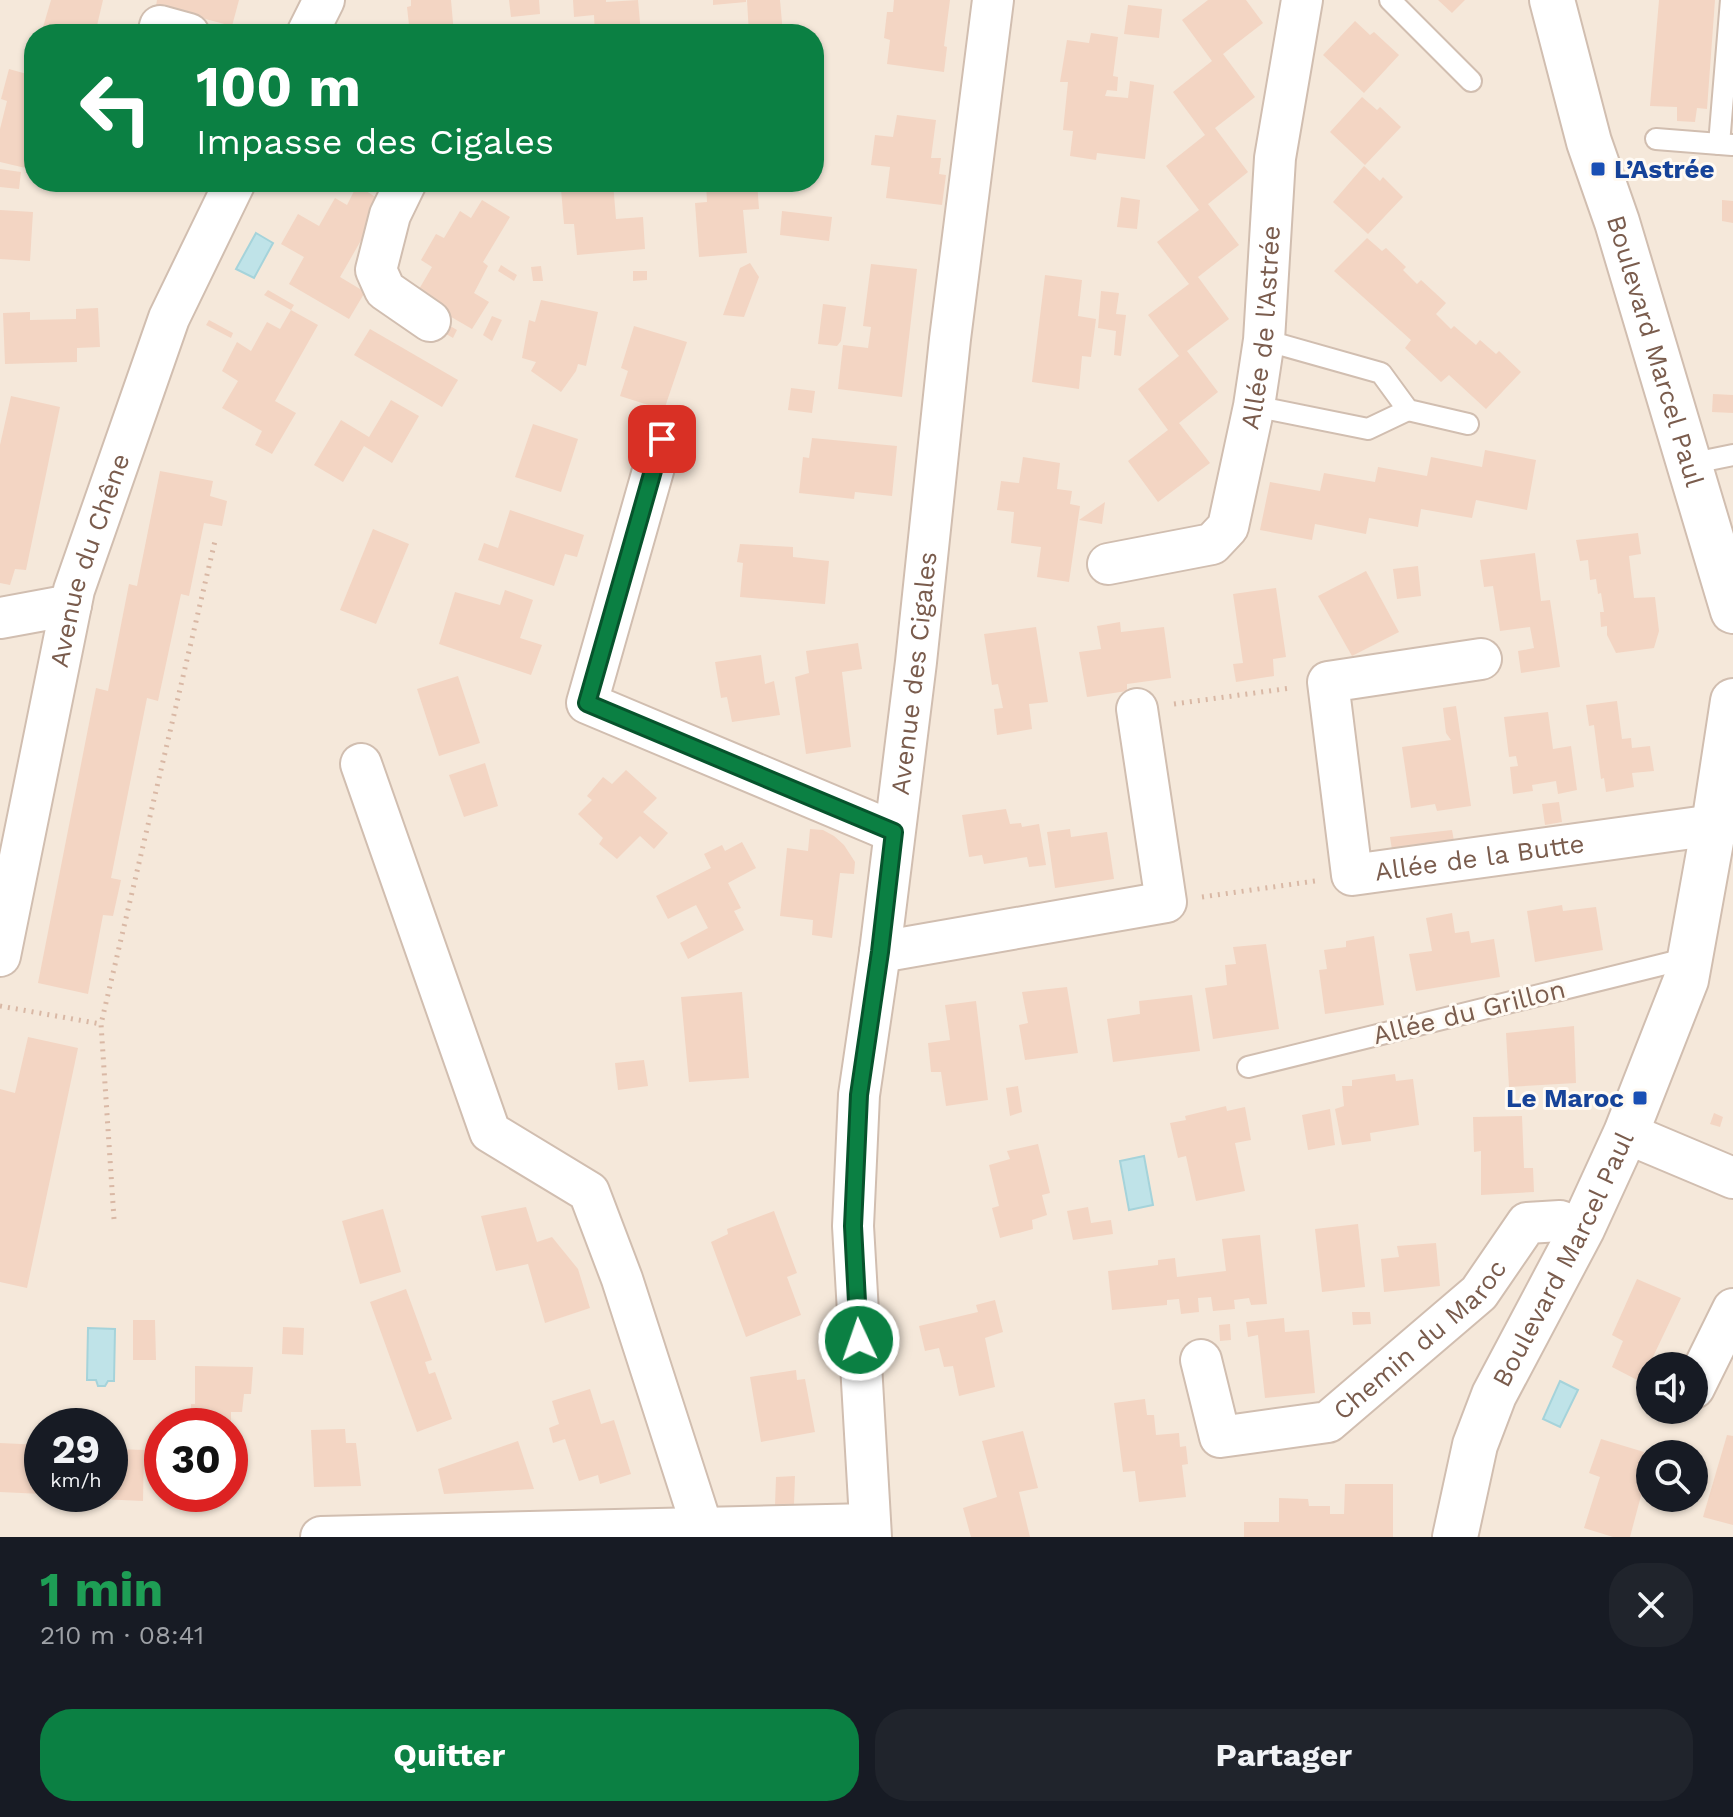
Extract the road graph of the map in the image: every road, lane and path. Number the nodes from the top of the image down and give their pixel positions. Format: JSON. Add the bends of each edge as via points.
{"nodes":[{"id":1,"x":324,"y":0,"type":"edge"},
{"id":2,"x":993,"y":0,"type":"edge"},
{"id":3,"x":1302,"y":0,"type":"edge"},
{"id":4,"x":1390,"y":0,"type":"edge"},
{"id":5,"x":1552,"y":0,"type":"edge"},
{"id":6,"x":1731,"y":0,"type":"edge"},
{"id":7,"x":312,"y":24,"type":"edge"},
{"id":8,"x":1471,"y":81,"type":"dead end"},
{"id":9,"x":1656,"y":139,"type":"dead end"},
{"id":10,"x":1726,"y":145,"type":"edge"},
{"id":11,"x":230,"y":192,"type":"edge"},
{"id":12,"x":401,"y":192,"type":"edge"},
{"id":13,"x":430,"y":321,"type":"dead end"},
{"id":14,"x":1264,"y":340,"type":"junction"},
{"id":15,"x":1254,"y":406,"type":"junction"},
{"id":16,"x":1408,"y":410,"type":"junction"},
{"id":17,"x":1468,"y":424,"type":"dead end"},
{"id":18,"x":662,"y":439,"type":"dead end"},
{"id":19,"x":1733,"y":455,"type":"edge"},
{"id":20,"x":1689,"y":464,"type":"junction"},
{"id":21,"x":215,"y":541,"type":"dead end"},
{"id":22,"x":1108,"y":564,"type":"dead end"},
{"id":23,"x":71,"y":605,"type":"junction"},
{"id":24,"x":1733,"y":611,"type":"edge"},
{"id":25,"x":0,"y":618,"type":"edge"},
{"id":26,"x":1481,"y":659,"type":"dead end"},
{"id":27,"x":1328,"y":682,"type":"junction"},
{"id":28,"x":1733,"y":701,"type":"edge"},
{"id":29,"x":1137,"y":709,"type":"joint"},
{"id":30,"x":361,"y":764,"type":"dead end"},
{"id":31,"x":1714,"y":825,"type":"junction"},
{"id":32,"x":894,"y":832,"type":"junction"},
{"id":33,"x":1352,"y":875,"type":"junction"},
{"id":34,"x":1166,"y":902,"type":"junction"},
{"id":35,"x":880,"y":952,"type":"junction"},
{"id":36,"x":0,"y":956,"type":"edge"},
{"id":37,"x":1689,"y":958,"type":"junction"},
{"id":38,"x":0,"y":1006,"type":"edge"},
{"id":39,"x":101,"y":1024,"type":"junction"},
{"id":40,"x":1248,"y":1067,"type":"dead end"},
{"id":41,"x":1626,"y":1133,"type":"junction"},
{"id":42,"x":1733,"y":1178,"type":"edge"},
{"id":43,"x":114,"y":1219,"type":"dead end"},
{"id":44,"x":1582,"y":1229,"type":"junction"},
{"id":45,"x":1733,"y":1309,"type":"edge"},
{"id":46,"x":1201,"y":1360,"type":"dead end"},
{"id":47,"x":1708,"y":1360,"type":"edge"},
{"id":48,"x":702,"y":1527,"type":"junction"},
{"id":49,"x":870,"y":1530,"type":"edge"},
{"id":50,"x":321,"y":1537,"type":"edge"},
{"id":51,"x":1455,"y":1537,"type":"edge"}],
"edges":[{"from":1,"to":7,"type":"street"},
{"from":2,"to":32,"type":"street","name":"Avenue des Cigales"},
{"from":3,"to":14,"type":"street","name":"Allée de l'Astrée","via":[[1275,158]]},
{"from":4,"to":8,"type":"lane"},
{"from":5,"to":20,"type":"street","name":"Boulevard Marcel Paul","via":[[1589,142]]},
{"from":6,"to":10,"type":"lane"},
{"from":9,"to":10,"type":"lane"},
{"from":11,"to":23,"type":"street","name":"Avenue du Chêne","via":[[169,318]]},
{"from":12,"to":13,"type":"street","via":[[376,270],[385,290]]},
{"from":14,"to":15,"type":"street","name":"Allée de l'Astrée"},
{"from":14,"to":16,"type":"lane","via":[[1381,373]]},
{"from":15,"to":16,"type":"lane","via":[[1368,429]]},
{"from":15,"to":22,"type":"street","name":"Allée de l'Astrée","via":[[1228,527],[1212,544]]},
{"from":16,"to":17,"type":"lane"},
{"from":18,"to":32,"type":"street","via":[[587,703]]},
{"from":19,"to":20,"type":"lane"},
{"from":20,"to":24,"type":"street","name":"Boulevard Marcel Paul"},
{"from":21,"to":39,"type":"path"},
{"from":23,"to":25,"type":"street"},
{"from":23,"to":36,"type":"street","name":"Avenue du Chêne"},
{"from":26,"to":27,"type":"street"},
{"from":27,"to":29,"type":"path"},
{"from":27,"to":33,"type":"street","name":"Allée de la Butte"},
{"from":28,"to":31,"type":"street","name":"Boulevard Marcel Paul"},
{"from":29,"to":34,"type":"street"},
{"from":30,"to":48,"type":"street","via":[[490,1132],[589,1192]]},
{"from":31,"to":33,"type":"street","name":"Allée de la Butte"},
{"from":31,"to":37,"type":"street","name":"Boulevard Marcel Paul"},
{"from":32,"to":35,"type":"street","name":"Avenue des Cigales"},
{"from":33,"to":34,"type":"path"},
{"from":34,"to":35,"type":"street"},
{"from":35,"to":49,"type":"street","name":"Avenue des Cigales","via":[[859,1095],[853,1226]]},
{"from":37,"to":40,"type":"lane","name":"Allée du Grillon"},
{"from":37,"to":41,"type":"street","name":"Boulevard Marcel Paul","via":[[1686,980]]},
{"from":38,"to":39,"type":"path"},
{"from":39,"to":43,"type":"path"},
{"from":41,"to":42,"type":"street"},
{"from":41,"to":44,"type":"street","name":"Boulevard Marcel Paul"},
{"from":44,"to":46,"type":"street","name":"Chemin du Maroc","via":[[1560,1221],[1527,1223],[1479,1293],[1328,1422],[1220,1437]]},
{"from":44,"to":51,"type":"street","name":"Boulevard Marcel Paul","via":[[1494,1395],[1475,1445]]},
{"from":45,"to":47,"type":"street"},
{"from":48,"to":49,"type":"street"},
{"from":48,"to":50,"type":"street"}]}
